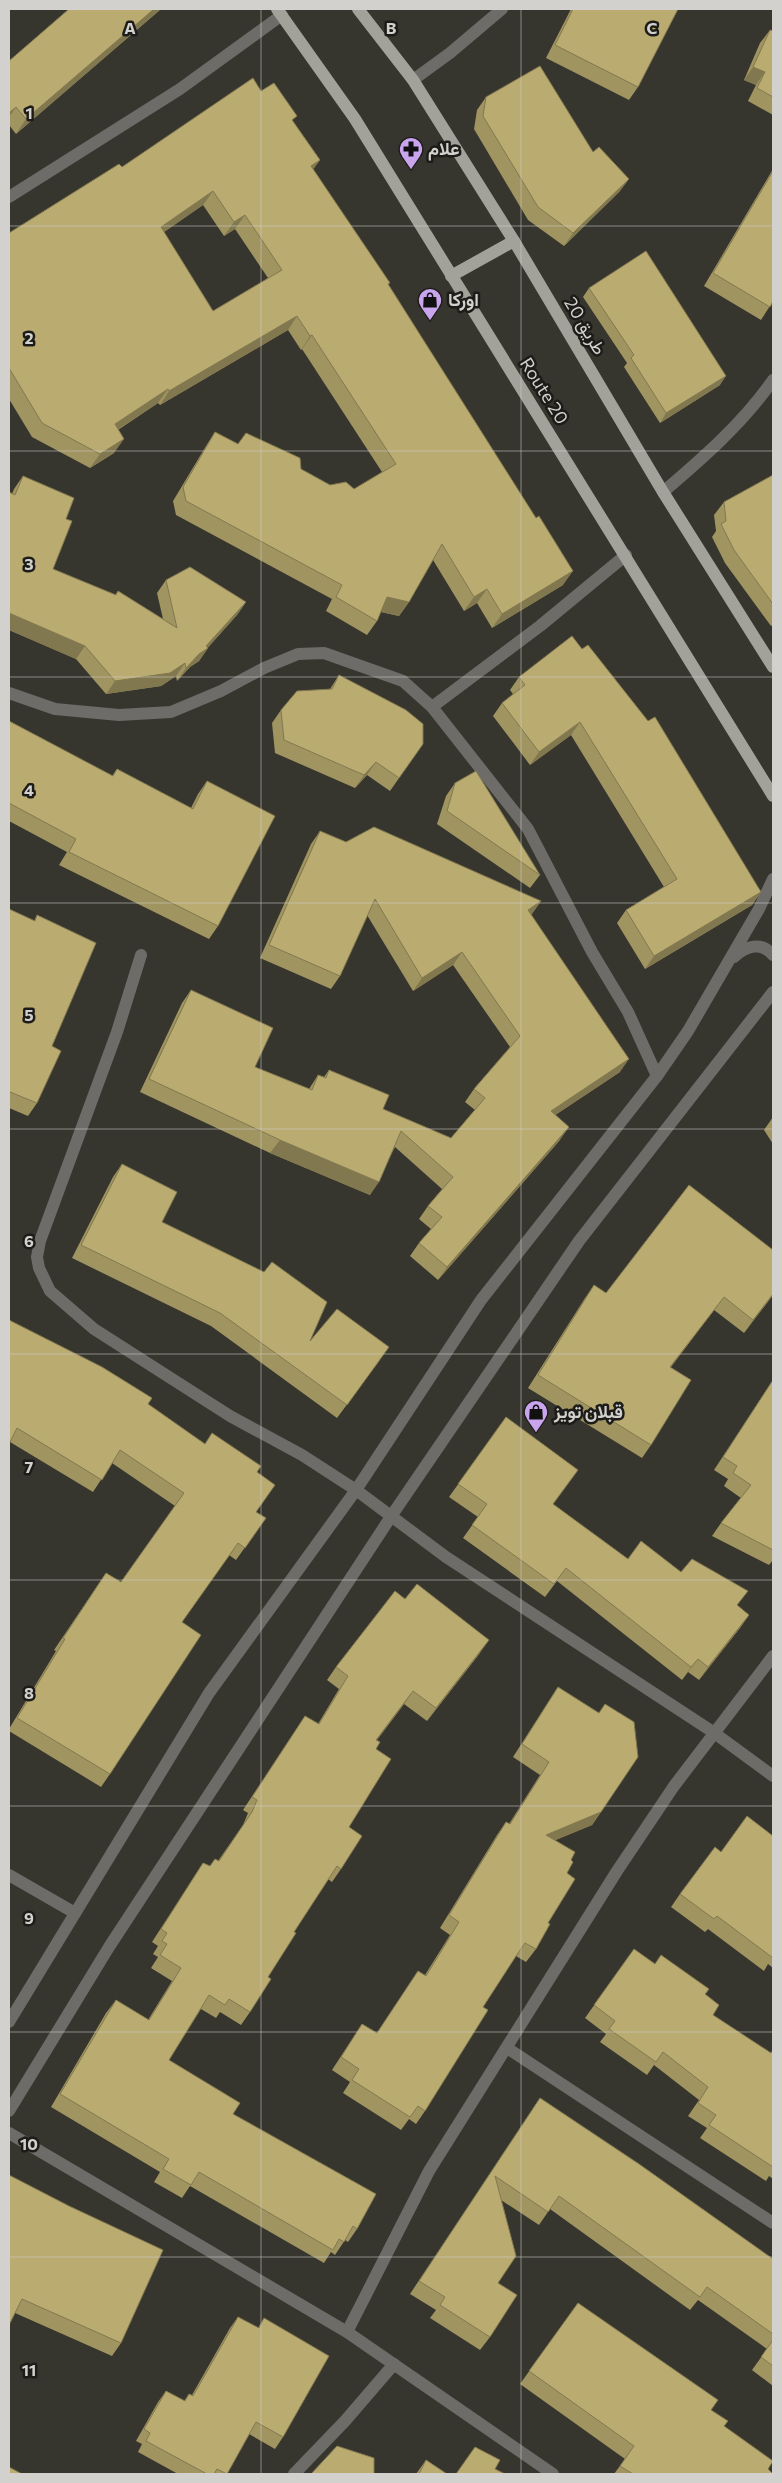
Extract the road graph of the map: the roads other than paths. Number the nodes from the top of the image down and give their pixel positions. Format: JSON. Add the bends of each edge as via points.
{"nodes":[{"id":1,"x":358,"y":9,"type":"edge"},
{"id":2,"x":502,"y":9,"type":"edge"},
{"id":3,"x":280,"y":12,"type":"edge"},
{"id":4,"x":413,"y":80,"type":"junction"},
{"id":5,"x":9,"y":197,"type":"edge"},
{"id":6,"x":514,"y":241,"type":"junction"},
{"id":7,"x":451,"y":276,"type":"junction"},
{"id":8,"x":773,"y":380,"type":"edge"},
{"id":9,"x":663,"y":492,"type":"junction"},
{"id":10,"x":626,"y":556,"type":"junction"},
{"id":11,"x":773,"y":667,"type":"edge"},
{"id":12,"x":9,"y":693,"type":"edge"},
{"id":13,"x":432,"y":707,"type":"junction"},
{"id":14,"x":773,"y":796,"type":"edge"},
{"id":15,"x":773,"y":879,"type":"edge"},
{"id":16,"x":141,"y":955,"type":"dead end"},
{"id":17,"x":773,"y":955,"type":"edge"},
{"id":18,"x":727,"y":964,"type":"junction"},
{"id":19,"x":773,"y":985,"type":"edge"},
{"id":20,"x":770,"y":996,"type":"edge"},
{"id":21,"x":657,"y":1076,"type":"junction"},
{"id":22,"x":356,"y":1490,"type":"junction"},
{"id":23,"x":392,"y":1515,"type":"junction"},
{"id":24,"x":773,"y":1656,"type":"edge"},
{"id":25,"x":714,"y":1732,"type":"junction"},
{"id":26,"x":773,"y":1776,"type":"edge"},
{"id":27,"x":9,"y":1875,"type":"edge"},
{"id":28,"x":75,"y":1913,"type":"junction"},
{"id":29,"x":9,"y":2022,"type":"edge"},
{"id":30,"x":506,"y":2048,"type":"junction"},
{"id":31,"x":9,"y":2112,"type":"edge"},
{"id":32,"x":9,"y":2133,"type":"edge"},
{"id":33,"x":773,"y":2223,"type":"edge"},
{"id":34,"x":347,"y":2332,"type":"junction"},
{"id":35,"x":394,"y":2364,"type":"junction"},
{"id":36,"x":294,"y":2474,"type":"edge"},
{"id":37,"x":553,"y":2474,"type":"edge"}],
"edges":[{"from":1,"to":4,"type":"main road","name":"طريق 20"},
{"from":2,"to":4,"type":"street"},
{"from":3,"to":5,"type":"street","via":[[180,90]]},
{"from":3,"to":7,"type":"main road","name":"Route 20","via":[[355,119]]},
{"from":4,"to":6,"type":"main road","name":"طريق 20"},
{"from":6,"to":7,"type":"main road"},
{"from":6,"to":9,"type":"main road","name":"طريق 20"},
{"from":7,"to":10,"type":"main road","name":"Route 20"},
{"from":8,"to":9,"type":"street","via":[[718,445]]},
{"from":9,"to":11,"type":"main road","name":"طريق 20"},
{"from":10,"to":13,"type":"street"},
{"from":10,"to":14,"type":"main road","name":"Route 20"},
{"from":12,"to":13,"type":"street","via":[[55,708],[119,715],[171,712],[298,654],[324,653],[403,681]]},
{"from":13,"to":21,"type":"street","via":[[528,828],[592,952],[628,1012]]},
{"from":15,"to":18,"type":"street"},
{"from":16,"to":22,"type":"street","via":[[117,1032],[40,1241],[37,1257],[42,1276],[50,1292],[94,1329],[230,1416],[302,1455]]},
{"from":17,"to":18,"type":"street","via":[[764,947],[749,947]]},
{"from":18,"to":21,"type":"street"},
{"from":19,"to":20,"type":"street"},
{"from":20,"to":23,"type":"street","via":[[578,1241]]},
{"from":21,"to":22,"type":"street","via":[[482,1300]]},
{"from":22,"to":23,"type":"street"},
{"from":22,"to":28,"type":"street","via":[[209,1692]]},
{"from":23,"to":25,"type":"street","via":[[446,1557],[535,1617]]},
{"from":23,"to":31,"type":"street","via":[[108,1947]]},
{"from":24,"to":25,"type":"street"},
{"from":25,"to":26,"type":"street"},
{"from":25,"to":30,"type":"street","via":[[617,1871]]},
{"from":27,"to":28,"type":"street"},
{"from":28,"to":29,"type":"street"},
{"from":30,"to":33,"type":"street"},
{"from":30,"to":34,"type":"street","via":[[429,2171]]},
{"from":32,"to":34,"type":"street"},
{"from":34,"to":35,"type":"street"},
{"from":35,"to":36,"type":"street"},
{"from":35,"to":37,"type":"street"}]}
